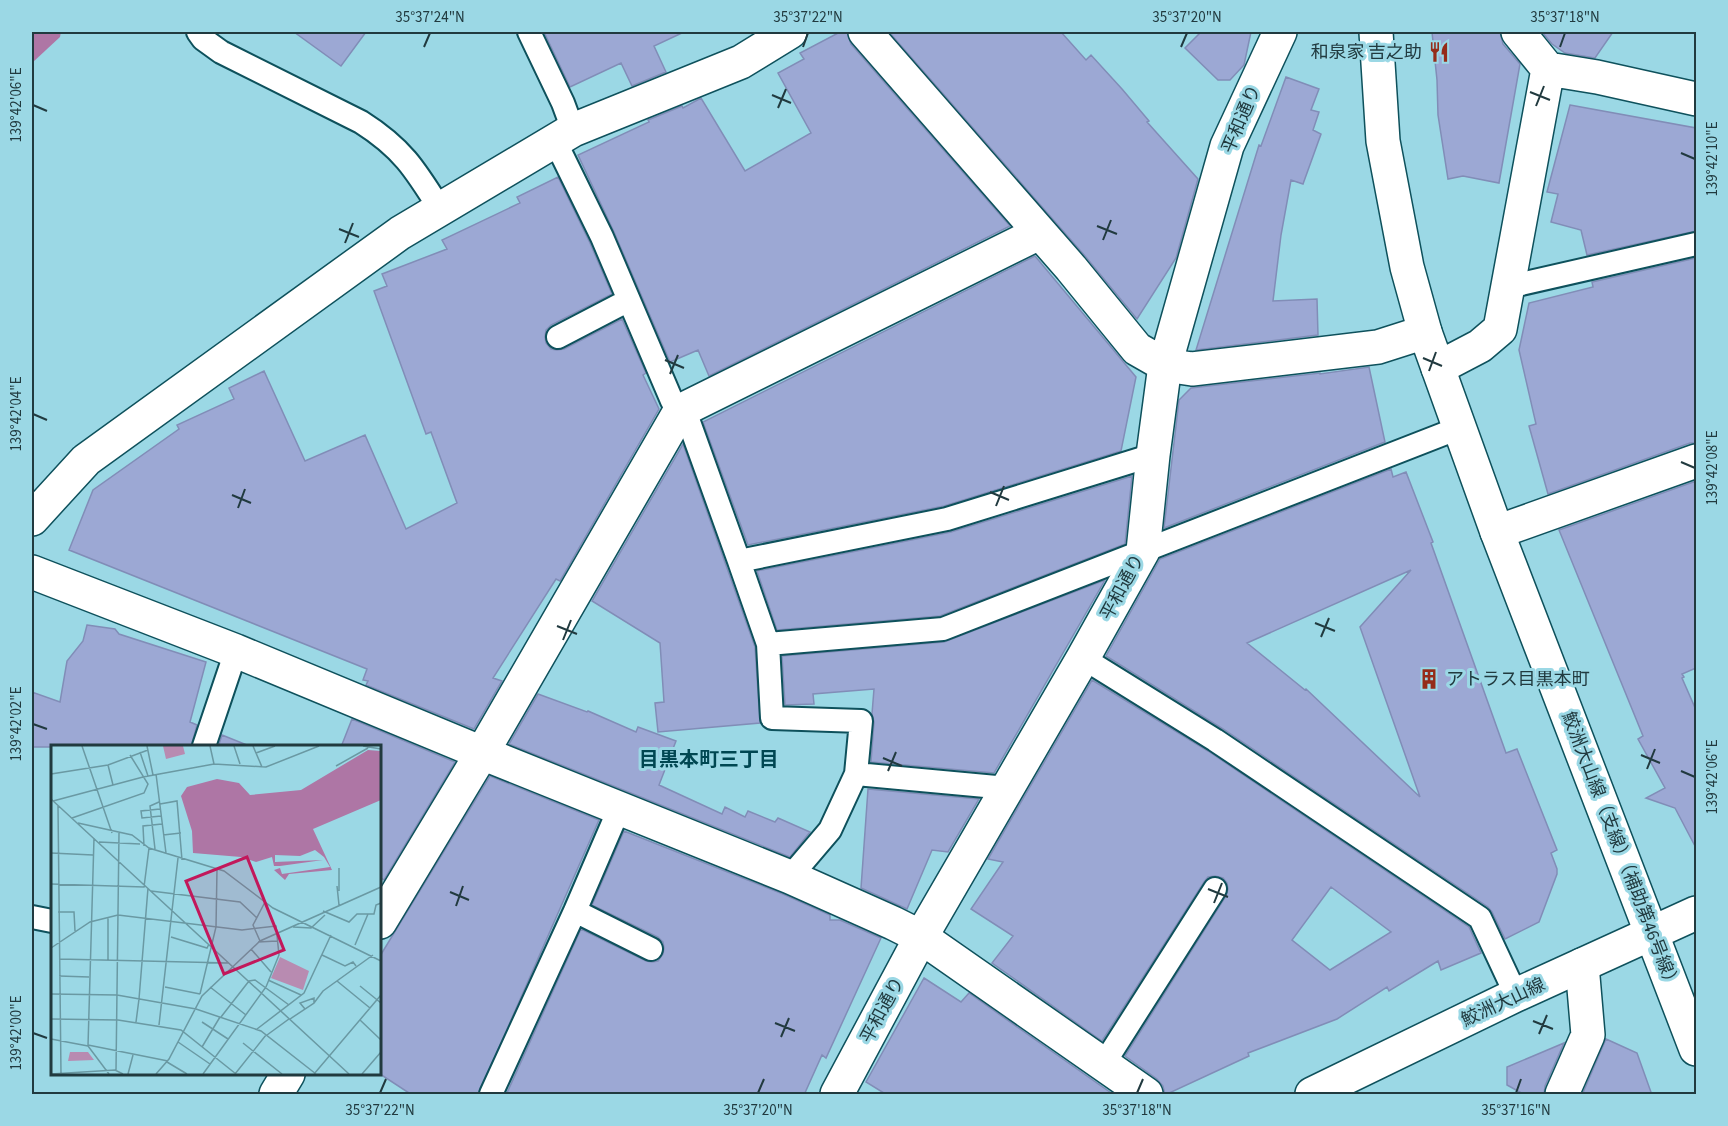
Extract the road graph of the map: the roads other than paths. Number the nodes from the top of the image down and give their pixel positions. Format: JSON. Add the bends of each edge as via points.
{"nodes":[{"id":1,"x":198,"y":32,"type":"edge"},
{"id":2,"x":529,"y":32,"type":"edge"},
{"id":3,"x":790,"y":32,"type":"edge"},
{"id":4,"x":865,"y":32,"type":"edge"},
{"id":5,"x":1280,"y":32,"type":"edge"},
{"id":6,"x":1376,"y":32,"type":"edge"},
{"id":7,"x":1518,"y":32,"type":"edge"},
{"id":8,"x":1548,"y":69,"type":"junction"},
{"id":9,"x":1696,"y":99,"type":"edge"},
{"id":10,"x":564,"y":136,"type":"junction"},
{"id":11,"x":440,"y":209,"type":"junction"},
{"id":12,"x":1040,"y":232,"type":"junction"},
{"id":13,"x":1696,"y":244,"type":"edge"},
{"id":14,"x":1508,"y":287,"type":"junction"},
{"id":15,"x":629,"y":300,"type":"junction"},
{"id":16,"x":1425,"y":332,"type":"junction"},
{"id":17,"x":558,"y":337,"type":"dead end"},
{"id":18,"x":1165,"y":365,"type":"junction"},
{"id":19,"x":1438,"y":368,"type":"junction"},
{"id":20,"x":680,"y":411,"type":"junction"},
{"id":21,"x":1459,"y":428,"type":"junction"},
{"id":22,"x":1153,"y":455,"type":"junction"},
{"id":23,"x":1696,"y":461,"type":"edge"},
{"id":24,"x":32,"y":519,"type":"edge"},
{"id":25,"x":1497,"y":532,"type":"junction"},
{"id":26,"x":1143,"y":551,"type":"junction"},
{"id":27,"x":739,"y":561,"type":"junction"},
{"id":28,"x":32,"y":572,"type":"edge"},
{"id":29,"x":768,"y":644,"type":"junction"},
{"id":30,"x":236,"y":651,"type":"junction"},
{"id":31,"x":1083,"y":658,"type":"junction"},
{"id":32,"x":205,"y":745,"type":"edge"},
{"id":33,"x":482,"y":753,"type":"junction"},
{"id":34,"x":856,"y":774,"type":"junction"},
{"id":35,"x":1007,"y":788,"type":"junction"},
{"id":36,"x":619,"y":808,"type":"junction"},
{"id":37,"x":790,"y":877,"type":"junction"},
{"id":38,"x":1215,"y":889,"type":"dead end"},
{"id":39,"x":575,"y":911,"type":"junction"},
{"id":40,"x":1696,"y":913,"type":"edge"},
{"id":41,"x":32,"y":917,"type":"edge"},
{"id":42,"x":381,"y":920,"type":"edge"},
{"id":43,"x":51,"y":921,"type":"edge"},
{"id":44,"x":1653,"y":932,"type":"junction"},
{"id":45,"x":921,"y":937,"type":"junction"},
{"id":46,"x":651,"y":949,"type":"dead end"},
{"id":47,"x":1582,"y":965,"type":"junction"},
{"id":48,"x":1516,"y":995,"type":"junction"},
{"id":49,"x":1696,"y":1049,"type":"edge"},
{"id":50,"x":1103,"y":1065,"type":"junction"},
{"id":51,"x":287,"y":1075,"type":"edge"},
{"id":52,"x":276,"y":1095,"type":"edge"},
{"id":53,"x":491,"y":1095,"type":"edge"},
{"id":54,"x":837,"y":1095,"type":"edge"},
{"id":55,"x":1146,"y":1095,"type":"edge"},
{"id":56,"x":1312,"y":1095,"type":"edge"},
{"id":57,"x":1562,"y":1095,"type":"edge"}],
"edges":[{"from":1,"to":11,"type":"lane","via":[[220,52],[383,135],[402,153]]},
{"from":2,"to":10,"type":"lane","via":[[562,103]]},
{"from":3,"to":10,"type":"street","via":[[741,62]]},
{"from":4,"to":12,"type":"street"},
{"from":5,"to":18,"type":"street","name":"平和通り","via":[[1227,146]]},
{"from":6,"to":16,"type":"street","name":"鮫洲大山線（支線）（補助第46号線）","via":[[1383,141],[1407,267]]},
{"from":7,"to":8,"type":"street"},
{"from":8,"to":9,"type":"street"},
{"from":8,"to":14,"type":"street"},
{"from":10,"to":11,"type":"street"},
{"from":10,"to":15,"type":"lane"},
{"from":11,"to":24,"type":"street","via":[[400,233],[86,460]]},
{"from":12,"to":18,"type":"street","via":[[1137,349]]},
{"from":12,"to":20,"type":"street"},
{"from":13,"to":14,"type":"lane"},
{"from":14,"to":19,"type":"street","via":[[1500,328],[1480,346]]},
{"from":15,"to":17,"type":"lane"},
{"from":15,"to":20,"type":"lane"},
{"from":16,"to":18,"type":"street","via":[[1378,347],[1192,369]]},
{"from":16,"to":19,"type":"street","name":"鮫洲大山線（支線）（補助第46号線）"},
{"from":18,"to":22,"type":"street","name":"平和通り"},
{"from":19,"to":21,"type":"street","name":"鮫洲大山線（支線）（補助第46号線）"},
{"from":20,"to":27,"type":"lane","via":[[689,422]]},
{"from":20,"to":33,"type":"street"},
{"from":21,"to":25,"type":"street","name":"鮫洲大山線（支線）（補助第46号線）"},
{"from":21,"to":26,"type":"lane"},
{"from":22,"to":26,"type":"street","name":"平和通り"},
{"from":22,"to":27,"type":"lane","via":[[947,519]]},
{"from":23,"to":25,"type":"street"},
{"from":25,"to":44,"type":"street","name":"鮫洲大山線（支線）（補助第46号線）"},
{"from":26,"to":29,"type":"lane","via":[[943,629]]},
{"from":26,"to":31,"type":"street","name":"平和通り"},
{"from":27,"to":29,"type":"lane"},
{"from":28,"to":30,"type":"street"},
{"from":29,"to":34,"type":"lane","via":[[772,718],[861,721]]},
{"from":30,"to":32,"type":"lane"},
{"from":30,"to":33,"type":"street"},
{"from":31,"to":35,"type":"street","name":"平和通り"},
{"from":31,"to":48,"type":"lane","via":[[1215,740],[1480,918]]},
{"from":33,"to":36,"type":"street"},
{"from":33,"to":42,"type":"street"},
{"from":34,"to":35,"type":"lane"},
{"from":34,"to":37,"type":"lane","via":[[830,830]]},
{"from":35,"to":45,"type":"street","name":"平和通り"},
{"from":36,"to":37,"type":"street"},
{"from":36,"to":39,"type":"lane"},
{"from":37,"to":45,"type":"street"},
{"from":38,"to":50,"type":"lane"},
{"from":39,"to":46,"type":"lane"},
{"from":39,"to":53,"type":"lane"},
{"from":40,"to":44,"type":"street","name":"鮫洲大山線"},
{"from":41,"to":43,"type":"lane"},
{"from":44,"to":47,"type":"street","name":"鮫洲大山線"},
{"from":44,"to":49,"type":"street","name":"鮫洲大山線（支線）（補助第46号線）"},
{"from":45,"to":50,"type":"street"},
{"from":45,"to":54,"type":"street","name":"平和通り"},
{"from":47,"to":48,"type":"street","name":"鮫洲大山線"},
{"from":47,"to":57,"type":"street","via":[[1588,1035]]},
{"from":48,"to":56,"type":"street","name":"鮫洲大山線"},
{"from":50,"to":55,"type":"street"},
{"from":51,"to":52,"type":"street"}]}
